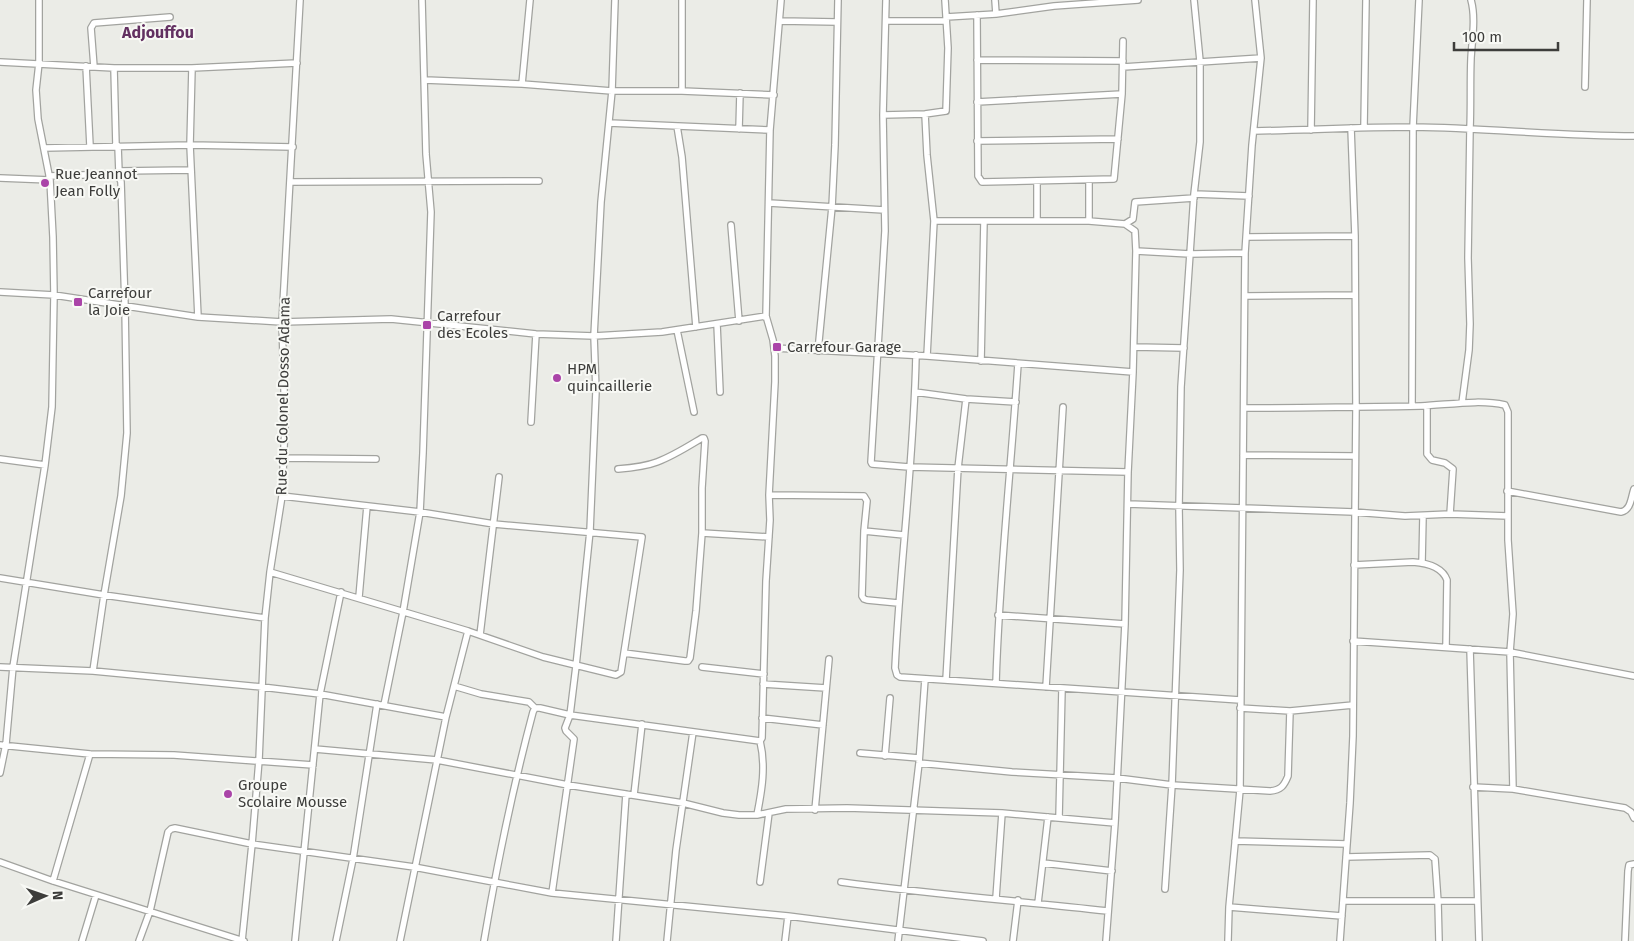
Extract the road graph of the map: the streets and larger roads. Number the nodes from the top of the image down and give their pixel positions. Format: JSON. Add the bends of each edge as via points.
{"nodes":[{"id":1,"x":39,"y":0,"type":"edge"},
{"id":2,"x":300,"y":0,"type":"edge"},
{"id":3,"x":422,"y":0,"type":"edge"},
{"id":4,"x":530,"y":0,"type":"edge"},
{"id":5,"x":615,"y":0,"type":"edge"},
{"id":6,"x":682,"y":0,"type":"edge"},
{"id":7,"x":781,"y":0,"type":"edge"},
{"id":8,"x":838,"y":0,"type":"edge"},
{"id":9,"x":886,"y":0,"type":"edge"},
{"id":10,"x":945,"y":0,"type":"edge"},
{"id":11,"x":996,"y":0,"type":"edge"},
{"id":12,"x":1129,"y":0,"type":"edge"},
{"id":13,"x":1138,"y":0,"type":"edge"},
{"id":14,"x":1194,"y":0,"type":"edge"},
{"id":15,"x":1255,"y":0,"type":"edge"},
{"id":16,"x":1313,"y":0,"type":"edge"},
{"id":17,"x":1366,"y":0,"type":"edge"},
{"id":18,"x":1418,"y":0,"type":"edge"},
{"id":19,"x":1471,"y":0,"type":"edge"},
{"id":20,"x":1586,"y":0,"type":"edge"},
{"id":21,"x":1054,"y":3,"type":"edge"},
{"id":22,"x":996,"y":14,"type":"junction"},
{"id":23,"x":976,"y":15,"type":"junction"},
{"id":24,"x":170,"y":17,"type":"dead end"},
{"id":25,"x":946,"y":19,"type":"junction"},
{"id":26,"x":780,"y":21,"type":"junction"},
{"id":27,"x":886,"y":21,"type":"junction"},
{"id":28,"x":837,"y":22,"type":"junction"},
{"id":29,"x":1124,"y":41,"type":"dead end"},
{"id":30,"x":1260,"y":58,"type":"junction"},
{"id":31,"x":977,"y":60,"type":"junction"},
{"id":32,"x":1200,"y":61,"type":"junction"},
{"id":33,"x":0,"y":62,"type":"edge"},
{"id":34,"x":39,"y":63,"type":"junction"},
{"id":35,"x":297,"y":63,"type":"junction"},
{"id":36,"x":1123,"y":64,"type":"junction"},
{"id":37,"x":86,"y":66,"type":"junction"},
{"id":38,"x":94,"y":67,"type":"junction"},
{"id":39,"x":114,"y":68,"type":"junction"},
{"id":40,"x":192,"y":68,"type":"junction"},
{"id":41,"x":425,"y":80,"type":"junction"},
{"id":42,"x":522,"y":84,"type":"junction"},
{"id":43,"x":1585,"y":86,"type":"dead end"},
{"id":44,"x":612,"y":90,"type":"junction"},
{"id":45,"x":682,"y":91,"type":"junction"},
{"id":46,"x":740,"y":93,"type":"junction"},
{"id":47,"x":1122,"y":94,"type":"junction"},
{"id":48,"x":774,"y":95,"type":"junction"},
{"id":49,"x":977,"y":102,"type":"junction"},
{"id":50,"x":925,"y":114,"type":"junction"},
{"id":51,"x":882,"y":115,"type":"junction"},
{"id":52,"x":608,"y":123,"type":"junction"},
{"id":53,"x":677,"y":126,"type":"junction"},
{"id":54,"x":1364,"y":127,"type":"junction"},
{"id":55,"x":1414,"y":127,"type":"junction"},
{"id":56,"x":1351,"y":128,"type":"junction"},
{"id":57,"x":1470,"y":128,"type":"junction"},
{"id":58,"x":739,"y":129,"type":"junction"},
{"id":59,"x":770,"y":130,"type":"junction"},
{"id":60,"x":1311,"y":130,"type":"junction"},
{"id":61,"x":1254,"y":131,"type":"junction"},
{"id":62,"x":1634,"y":136,"type":"edge"},
{"id":63,"x":1118,"y":139,"type":"junction"},
{"id":64,"x":977,"y":141,"type":"junction"},
{"id":65,"x":190,"y":145,"type":"junction"},
{"id":66,"x":90,"y":146,"type":"junction"},
{"id":67,"x":117,"y":146,"type":"junction"},
{"id":68,"x":293,"y":147,"type":"junction"},
{"id":69,"x":44,"y":148,"type":"junction"},
{"id":70,"x":191,"y":170,"type":"junction"},
{"id":71,"x":119,"y":174,"type":"junction"},
{"id":72,"x":0,"y":178,"type":"edge"},
{"id":73,"x":49,"y":178,"type":"junction"},
{"id":74,"x":1089,"y":180,"type":"junction"},
{"id":75,"x":538,"y":181,"type":"dead end"},
{"id":76,"x":1037,"y":181,"type":"junction"},
{"id":77,"x":290,"y":182,"type":"junction"},
{"id":78,"x":429,"y":182,"type":"junction"},
{"id":79,"x":1194,"y":196,"type":"junction"},
{"id":80,"x":1249,"y":196,"type":"junction"},
{"id":81,"x":769,"y":203,"type":"junction"},
{"id":82,"x":832,"y":207,"type":"junction"},
{"id":83,"x":884,"y":210,"type":"junction"},
{"id":84,"x":1037,"y":220,"type":"junction"},
{"id":85,"x":934,"y":221,"type":"junction"},
{"id":86,"x":984,"y":221,"type":"junction"},
{"id":87,"x":1089,"y":221,"type":"junction"},
{"id":88,"x":1125,"y":224,"type":"junction"},
{"id":89,"x":731,"y":225,"type":"dead end"},
{"id":90,"x":1354,"y":236,"type":"junction"},
{"id":91,"x":1247,"y":237,"type":"junction"},
{"id":92,"x":1136,"y":251,"type":"junction"},
{"id":93,"x":1245,"y":253,"type":"junction"},
{"id":94,"x":1190,"y":254,"type":"junction"},
{"id":95,"x":0,"y":292,"type":"edge"},
{"id":96,"x":54,"y":295,"type":"junction"},
{"id":97,"x":1354,"y":295,"type":"junction"},
{"id":98,"x":1245,"y":296,"type":"junction"},
{"id":99,"x":126,"y":306,"type":"junction"},
{"id":100,"x":766,"y":316,"type":"junction"},
{"id":101,"x":198,"y":317,"type":"junction"},
{"id":102,"x":738,"y":320,"type":"junction"},
{"id":103,"x":282,"y":322,"type":"junction"},
{"id":104,"x":428,"y":324,"type":"junction"},
{"id":105,"x":717,"y":324,"type":"junction"},
{"id":106,"x":696,"y":327,"type":"junction"},
{"id":107,"x":677,"y":330,"type":"junction"},
{"id":108,"x":536,"y":334,"type":"junction"},
{"id":109,"x":594,"y":336,"type":"junction"},
{"id":110,"x":1134,"y":347,"type":"junction"},
{"id":111,"x":774,"y":348,"type":"junction"},
{"id":112,"x":1184,"y":348,"type":"junction"},
{"id":113,"x":818,"y":350,"type":"junction"},
{"id":114,"x":878,"y":354,"type":"junction"},
{"id":115,"x":916,"y":355,"type":"junction"},
{"id":116,"x":928,"y":356,"type":"junction"},
{"id":117,"x":981,"y":361,"type":"junction"},
{"id":118,"x":1018,"y":364,"type":"junction"},
{"id":119,"x":1133,"y":372,"type":"junction"},
{"id":120,"x":720,"y":392,"type":"dead end"},
{"id":121,"x":915,"y":392,"type":"junction"},
{"id":122,"x":966,"y":399,"type":"junction"},
{"id":123,"x":1016,"y":402,"type":"junction"},
{"id":124,"x":1462,"y":403,"type":"junction"},
{"id":125,"x":1412,"y":406,"type":"junction"},
{"id":126,"x":1426,"y":406,"type":"junction"},
{"id":127,"x":1063,"y":407,"type":"dead end"},
{"id":128,"x":1244,"y":408,"type":"junction"},
{"id":129,"x":1356,"y":408,"type":"junction"},
{"id":130,"x":694,"y":412,"type":"dead end"},
{"id":131,"x":530,"y":422,"type":"dead end"},
{"id":132,"x":1243,"y":455,"type":"junction"},
{"id":133,"x":1355,"y":456,"type":"junction"},
{"id":134,"x":284,"y":458,"type":"junction"},
{"id":135,"x":376,"y":459,"type":"dead end"},
{"id":136,"x":0,"y":460,"type":"edge"},
{"id":137,"x":45,"y":465,"type":"junction"},
{"id":138,"x":909,"y":467,"type":"junction"},
{"id":139,"x":958,"y":468,"type":"junction"},
{"id":140,"x":618,"y":469,"type":"dead end"},
{"id":141,"x":1011,"y":469,"type":"junction"},
{"id":142,"x":1058,"y":470,"type":"junction"},
{"id":143,"x":1128,"y":472,"type":"junction"},
{"id":144,"x":499,"y":477,"type":"dead end"},
{"id":145,"x":1634,"y":489,"type":"edge"},
{"id":146,"x":1508,"y":491,"type":"junction"},
{"id":147,"x":769,"y":495,"type":"junction"},
{"id":148,"x":282,"y":496,"type":"junction"},
{"id":149,"x":1128,"y":504,"type":"junction"},
{"id":150,"x":367,"y":506,"type":"junction"},
{"id":151,"x":1179,"y":507,"type":"junction"},
{"id":152,"x":1242,"y":508,"type":"junction"},
{"id":153,"x":420,"y":512,"type":"junction"},
{"id":154,"x":1354,"y":512,"type":"junction"},
{"id":155,"x":1450,"y":514,"type":"junction"},
{"id":156,"x":1423,"y":516,"type":"junction"},
{"id":157,"x":1508,"y":516,"type":"junction"},
{"id":158,"x":494,"y":524,"type":"junction"},
{"id":159,"x":590,"y":531,"type":"junction"},
{"id":160,"x":864,"y":531,"type":"junction"},
{"id":161,"x":702,"y":533,"type":"junction"},
{"id":162,"x":904,"y":535,"type":"junction"},
{"id":163,"x":769,"y":537,"type":"junction"},
{"id":164,"x":1422,"y":563,"type":"junction"},
{"id":165,"x":1354,"y":565,"type":"junction"},
{"id":166,"x":270,"y":572,"type":"junction"},
{"id":167,"x":0,"y":578,"type":"edge"},
{"id":168,"x":26,"y":581,"type":"junction"},
{"id":169,"x":341,"y":592,"type":"junction"},
{"id":170,"x":104,"y":595,"type":"junction"},
{"id":171,"x":359,"y":597,"type":"junction"},
{"id":172,"x":898,"y":603,"type":"junction"},
{"id":173,"x":403,"y":612,"type":"junction"},
{"id":174,"x":998,"y":615,"type":"junction"},
{"id":175,"x":265,"y":618,"type":"junction"},
{"id":176,"x":1050,"y":618,"type":"junction"},
{"id":177,"x":1126,"y":624,"type":"junction"},
{"id":178,"x":468,"y":631,"type":"junction"},
{"id":179,"x":480,"y":635,"type":"junction"},
{"id":180,"x":1353,"y":641,"type":"junction"},
{"id":181,"x":1446,"y":647,"type":"junction"},
{"id":182,"x":1470,"y":648,"type":"junction"},
{"id":183,"x":1510,"y":652,"type":"junction"},
{"id":184,"x":624,"y":653,"type":"junction"},
{"id":185,"x":829,"y":659,"type":"dead end"},
{"id":186,"x":576,"y":666,"type":"junction"},
{"id":187,"x":0,"y":667,"type":"edge"},
{"id":188,"x":13,"y":667,"type":"junction"},
{"id":189,"x":702,"y":667,"type":"dead end"},
{"id":190,"x":93,"y":671,"type":"junction"},
{"id":191,"x":764,"y":674,"type":"junction"},
{"id":192,"x":1634,"y":676,"type":"edge"},
{"id":193,"x":925,"y":678,"type":"junction"},
{"id":194,"x":946,"y":680,"type":"junction"},
{"id":195,"x":996,"y":683,"type":"junction"},
{"id":196,"x":764,"y":684,"type":"junction"},
{"id":197,"x":454,"y":686,"type":"junction"},
{"id":198,"x":262,"y":687,"type":"junction"},
{"id":199,"x":826,"y":688,"type":"junction"},
{"id":200,"x":1046,"y":688,"type":"junction"},
{"id":201,"x":1062,"y":689,"type":"junction"},
{"id":202,"x":1122,"y":692,"type":"junction"},
{"id":203,"x":320,"y":694,"type":"junction"},
{"id":204,"x":1175,"y":696,"type":"junction"},
{"id":205,"x":890,"y":698,"type":"dead end"},
{"id":206,"x":1240,"y":700,"type":"junction"},
{"id":207,"x":381,"y":705,"type":"junction"},
{"id":208,"x":1353,"y":705,"type":"junction"},
{"id":209,"x":535,"y":708,"type":"junction"},
{"id":210,"x":1240,"y":708,"type":"junction"},
{"id":211,"x":1290,"y":712,"type":"junction"},
{"id":212,"x":570,"y":714,"type":"junction"},
{"id":213,"x":446,"y":717,"type":"junction"},
{"id":214,"x":762,"y":718,"type":"junction"},
{"id":215,"x":642,"y":724,"type":"junction"},
{"id":216,"x":823,"y":725,"type":"junction"},
{"id":217,"x":693,"y":732,"type":"junction"},
{"id":218,"x":760,"y":741,"type":"junction"},
{"id":219,"x":3,"y":744,"type":"edge"},
{"id":220,"x":315,"y":749,"type":"junction"},
{"id":221,"x":90,"y":754,"type":"junction"},
{"id":222,"x":369,"y":754,"type":"junction"},
{"id":223,"x":860,"y":754,"type":"dead end"},
{"id":224,"x":885,"y":756,"type":"junction"},
{"id":225,"x":259,"y":760,"type":"junction"},
{"id":226,"x":437,"y":760,"type":"junction"},
{"id":227,"x":919,"y":761,"type":"junction"},
{"id":228,"x":313,"y":764,"type":"junction"},
{"id":229,"x":0,"y":773,"type":"edge"},
{"id":230,"x":1061,"y":775,"type":"junction"},
{"id":231,"x":516,"y":776,"type":"junction"},
{"id":232,"x":1118,"y":778,"type":"junction"},
{"id":233,"x":568,"y":785,"type":"junction"},
{"id":234,"x":1172,"y":786,"type":"junction"},
{"id":235,"x":1473,"y":787,"type":"junction"},
{"id":236,"x":1513,"y":789,"type":"junction"},
{"id":237,"x":1240,"y":790,"type":"junction"},
{"id":238,"x":626,"y":794,"type":"junction"},
{"id":239,"x":634,"y":795,"type":"junction"},
{"id":240,"x":683,"y":802,"type":"junction"},
{"id":241,"x":815,"y":810,"type":"junction"},
{"id":242,"x":912,"y":810,"type":"junction"},
{"id":243,"x":769,"y":813,"type":"junction"},
{"id":244,"x":1002,"y":813,"type":"junction"},
{"id":245,"x":757,"y":815,"type":"junction"},
{"id":246,"x":1048,"y":817,"type":"junction"},
{"id":247,"x":1059,"y":818,"type":"junction"},
{"id":248,"x":1634,"y":818,"type":"edge"},
{"id":249,"x":1115,"y":823,"type":"junction"},
{"id":250,"x":1235,"y":841,"type":"junction"},
{"id":251,"x":252,"y":844,"type":"junction"},
{"id":252,"x":1346,"y":844,"type":"junction"},
{"id":253,"x":304,"y":851,"type":"junction"},
{"id":254,"x":1346,"y":857,"type":"junction"},
{"id":255,"x":353,"y":860,"type":"junction"},
{"id":256,"x":0,"y":862,"type":"edge"},
{"id":257,"x":1043,"y":863,"type":"junction"},
{"id":258,"x":1634,"y":864,"type":"edge"},
{"id":259,"x":414,"y":867,"type":"junction"},
{"id":260,"x":1112,"y":871,"type":"junction"},
{"id":261,"x":53,"y":881,"type":"junction"},
{"id":262,"x":494,"y":882,"type":"junction"},
{"id":263,"x":760,"y":882,"type":"dead end"},
{"id":264,"x":841,"y":882,"type":"dead end"},
{"id":265,"x":904,"y":890,"type":"junction"},
{"id":266,"x":1165,"y":890,"type":"dead end"},
{"id":267,"x":552,"y":893,"type":"junction"},
{"id":268,"x":96,"y":895,"type":"junction"},
{"id":269,"x":996,"y":898,"type":"junction"},
{"id":270,"x":618,"y":899,"type":"junction"},
{"id":271,"x":1018,"y":900,"type":"junction"},
{"id":272,"x":1344,"y":901,"type":"junction"},
{"id":273,"x":1477,"y":901,"type":"junction"},
{"id":274,"x":1438,"y":902,"type":"junction"},
{"id":275,"x":1038,"y":903,"type":"junction"},
{"id":276,"x":669,"y":905,"type":"junction"},
{"id":277,"x":1229,"y":907,"type":"junction"},
{"id":278,"x":150,"y":911,"type":"junction"},
{"id":279,"x":1108,"y":911,"type":"junction"},
{"id":280,"x":788,"y":916,"type":"junction"},
{"id":281,"x":1342,"y":916,"type":"junction"},
{"id":282,"x":899,"y":930,"type":"junction"},
{"id":283,"x":82,"y":941,"type":"edge"},
{"id":284,"x":139,"y":941,"type":"edge"},
{"id":285,"x":242,"y":941,"type":"edge"},
{"id":286,"x":295,"y":941,"type":"edge"},
{"id":287,"x":336,"y":941,"type":"edge"},
{"id":288,"x":400,"y":941,"type":"edge"},
{"id":289,"x":484,"y":941,"type":"edge"},
{"id":290,"x":618,"y":941,"type":"edge"},
{"id":291,"x":666,"y":941,"type":"edge"},
{"id":292,"x":784,"y":941,"type":"edge"},
{"id":293,"x":898,"y":941,"type":"edge"},
{"id":294,"x":983,"y":941,"type":"edge"},
{"id":295,"x":1013,"y":941,"type":"edge"},
{"id":296,"x":1106,"y":941,"type":"edge"},
{"id":297,"x":1228,"y":941,"type":"edge"},
{"id":298,"x":1340,"y":941,"type":"edge"},
{"id":299,"x":1439,"y":941,"type":"edge"},
{"id":300,"x":1479,"y":941,"type":"edge"},
{"id":301,"x":1625,"y":941,"type":"edge"}],
"edges":[{"from":1,"to":34,"type":"street"},
{"from":2,"to":35,"type":"street","name":"Rue du Colonel Dosso Adama"},
{"from":3,"to":41,"type":"street"},
{"from":4,"to":42,"type":"street"},
{"from":5,"to":44,"type":"street"},
{"from":6,"to":45,"type":"street"},
{"from":7,"to":26,"type":"street"},
{"from":8,"to":28,"type":"street"},
{"from":9,"to":27,"type":"street"},
{"from":10,"to":25,"type":"street"},
{"from":11,"to":22,"type":"street"},
{"from":12,"to":13,"type":"street"},
{"from":12,"to":21,"type":"street"},
{"from":14,"to":32,"type":"street"},
{"from":15,"to":30,"type":"street"},
{"from":16,"to":60,"type":"street"},
{"from":17,"to":54,"type":"street"},
{"from":18,"to":55,"type":"street"},
{"from":19,"to":57,"type":"street"},
{"from":20,"to":43,"type":"street"},
{"from":21,"to":22,"type":"street"},
{"from":22,"to":23,"type":"street"},
{"from":23,"to":25,"type":"street"},
{"from":23,"to":31,"type":"street"},
{"from":24,"to":38,"type":"street","via":[[94,23],[91,28]]},
{"from":25,"to":27,"type":"street"},
{"from":25,"to":50,"type":"street","via":[[947,110]]},
{"from":26,"to":28,"type":"street"},
{"from":26,"to":48,"type":"street"},
{"from":27,"to":51,"type":"street"},
{"from":28,"to":82,"type":"street"},
{"from":29,"to":36,"type":"street"},
{"from":30,"to":32,"type":"street"},
{"from":30,"to":61,"type":"street"},
{"from":31,"to":36,"type":"street"},
{"from":31,"to":49,"type":"street"},
{"from":32,"to":36,"type":"street"},
{"from":32,"to":79,"type":"street","via":[[1200,142]]},
{"from":33,"to":34,"type":"street"},
{"from":34,"to":37,"type":"street"},
{"from":34,"to":69,"type":"street","via":[[36,90]]},
{"from":35,"to":40,"type":"street"},
{"from":35,"to":68,"type":"street","name":"Rue du Colonel Dosso Adama"},
{"from":36,"to":47,"type":"street"},
{"from":37,"to":38,"type":"street"},
{"from":37,"to":66,"type":"street"},
{"from":38,"to":39,"type":"street"},
{"from":39,"to":40,"type":"street"},
{"from":39,"to":67,"type":"street"},
{"from":40,"to":65,"type":"street"},
{"from":41,"to":42,"type":"street"},
{"from":41,"to":78,"type":"street"},
{"from":42,"to":44,"type":"street"},
{"from":44,"to":45,"type":"street"},
{"from":44,"to":52,"type":"street"},
{"from":45,"to":46,"type":"street"},
{"from":46,"to":48,"type":"street"},
{"from":46,"to":58,"type":"street"},
{"from":47,"to":49,"type":"street"},
{"from":47,"to":63,"type":"street"},
{"from":48,"to":59,"type":"street"},
{"from":49,"to":64,"type":"street"},
{"from":50,"to":51,"type":"street"},
{"from":50,"to":85,"type":"street"},
{"from":51,"to":83,"type":"street"},
{"from":52,"to":53,"type":"street"},
{"from":52,"to":109,"type":"street"},
{"from":53,"to":58,"type":"street"},
{"from":53,"to":106,"type":"street"},
{"from":54,"to":55,"type":"street"},
{"from":54,"to":56,"type":"street"},
{"from":55,"to":57,"type":"street"},
{"from":55,"to":125,"type":"street"},
{"from":56,"to":60,"type":"street"},
{"from":56,"to":90,"type":"street"},
{"from":57,"to":62,"type":"street"},
{"from":57,"to":124,"type":"street","via":[[1470,324]]},
{"from":58,"to":59,"type":"street"},
{"from":59,"to":81,"type":"street"},
{"from":60,"to":61,"type":"street"},
{"from":61,"to":80,"type":"street"},
{"from":63,"to":64,"type":"street"},
{"from":63,"to":74,"type":"street","via":[[1114,179]]},
{"from":64,"to":76,"type":"street","via":[[978,176],[982,182]]},
{"from":65,"to":67,"type":"street"},
{"from":65,"to":68,"type":"street"},
{"from":65,"to":70,"type":"street"},
{"from":66,"to":67,"type":"street"},
{"from":66,"to":69,"type":"street"},
{"from":67,"to":71,"type":"street"},
{"from":68,"to":77,"type":"street","name":"Rue du Colonel Dosso Adama"},
{"from":69,"to":73,"type":"street"},
{"from":70,"to":71,"type":"street"},
{"from":70,"to":101,"type":"street"},
{"from":71,"to":73,"type":"street"},
{"from":71,"to":99,"type":"street"},
{"from":72,"to":73,"type":"street"},
{"from":73,"to":96,"type":"street"},
{"from":74,"to":76,"type":"street"},
{"from":74,"to":87,"type":"street"},
{"from":75,"to":78,"type":"street"},
{"from":76,"to":84,"type":"street"},
{"from":77,"to":78,"type":"street"},
{"from":77,"to":103,"type":"street","name":"Rue du Colonel Dosso Adama"},
{"from":78,"to":104,"type":"street"},
{"from":79,"to":80,"type":"street"},
{"from":79,"to":88,"type":"street","via":[[1135,202],[1133,220]]},
{"from":79,"to":94,"type":"street"},
{"from":80,"to":91,"type":"street"},
{"from":81,"to":82,"type":"street"},
{"from":81,"to":100,"type":"street"},
{"from":82,"to":83,"type":"street"},
{"from":82,"to":113,"type":"street"},
{"from":83,"to":114,"type":"street"},
{"from":84,"to":86,"type":"street"},
{"from":84,"to":87,"type":"street"},
{"from":85,"to":86,"type":"street"},
{"from":85,"to":116,"type":"street"},
{"from":86,"to":117,"type":"street"},
{"from":87,"to":88,"type":"street"},
{"from":88,"to":92,"type":"street","via":[[1135,231]]},
{"from":89,"to":102,"type":"street"},
{"from":90,"to":91,"type":"street"},
{"from":90,"to":97,"type":"street"},
{"from":91,"to":93,"type":"street"},
{"from":92,"to":94,"type":"street"},
{"from":92,"to":110,"type":"street"},
{"from":93,"to":94,"type":"street"},
{"from":93,"to":98,"type":"street"},
{"from":94,"to":112,"type":"street"},
{"from":95,"to":96,"type":"street"},
{"from":96,"to":99,"type":"street"},
{"from":96,"to":137,"type":"street","via":[[52,407]]},
{"from":97,"to":98,"type":"street"},
{"from":97,"to":129,"type":"street"},
{"from":98,"to":128,"type":"street"},
{"from":99,"to":101,"type":"street"},
{"from":99,"to":170,"type":"street","via":[[127,433],[121,496]]},
{"from":100,"to":102,"type":"street"},
{"from":100,"to":111,"type":"street"},
{"from":101,"to":103,"type":"street"},
{"from":102,"to":105,"type":"street"},
{"from":103,"to":104,"type":"street","via":[[391,319]]},
{"from":103,"to":134,"type":"street","name":"Rue du Colonel Dosso Adama"},
{"from":104,"to":108,"type":"street"},
{"from":104,"to":153,"type":"street"},
{"from":105,"to":106,"type":"street"},
{"from":105,"to":120,"type":"street"},
{"from":106,"to":107,"type":"street"},
{"from":107,"to":109,"type":"street"},
{"from":107,"to":130,"type":"street"},
{"from":108,"to":109,"type":"street"},
{"from":108,"to":131,"type":"street"},
{"from":109,"to":159,"type":"street","via":[[596,391]]},
{"from":110,"to":112,"type":"street"},
{"from":110,"to":119,"type":"street"},
{"from":111,"to":113,"type":"street"},
{"from":111,"to":147,"type":"street"},
{"from":112,"to":151,"type":"street"},
{"from":113,"to":114,"type":"street"},
{"from":114,"to":115,"type":"street"},
{"from":114,"to":138,"type":"street","via":[[871,462]]},
{"from":115,"to":116,"type":"street"},
{"from":115,"to":121,"type":"street"},
{"from":116,"to":117,"type":"street"},
{"from":117,"to":118,"type":"street"},
{"from":118,"to":119,"type":"street"},
{"from":118,"to":123,"type":"street"},
{"from":119,"to":143,"type":"street"},
{"from":121,"to":122,"type":"street"},
{"from":121,"to":138,"type":"street"},
{"from":122,"to":123,"type":"street"},
{"from":122,"to":139,"type":"street"},
{"from":123,"to":141,"type":"street"},
{"from":124,"to":126,"type":"street"},
{"from":124,"to":146,"type":"street","via":[[1505,405],[1508,412]]},
{"from":125,"to":126,"type":"street"},
{"from":125,"to":129,"type":"street"},
{"from":126,"to":155,"type":"street","via":[[1427,454],[1432,460],[1453,469]]},
{"from":127,"to":142,"type":"street"},
{"from":128,"to":129,"type":"street"},
{"from":128,"to":132,"type":"street"},
{"from":129,"to":133,"type":"street"},
{"from":132,"to":133,"type":"street"},
{"from":132,"to":152,"type":"street"},
{"from":133,"to":154,"type":"street"},
{"from":134,"to":135,"type":"street"},
{"from":134,"to":148,"type":"street","name":"Rue du Colonel Dosso Adama"},
{"from":136,"to":137,"type":"street"},
{"from":137,"to":168,"type":"street"},
{"from":138,"to":139,"type":"street"},
{"from":138,"to":162,"type":"street"},
{"from":139,"to":141,"type":"street"},
{"from":139,"to":194,"type":"street"},
{"from":140,"to":161,"type":"street","via":[[656,462],[704,438]]},
{"from":141,"to":142,"type":"street"},
{"from":141,"to":174,"type":"street"},
{"from":142,"to":143,"type":"street"},
{"from":142,"to":176,"type":"street"},
{"from":143,"to":149,"type":"street"},
{"from":144,"to":158,"type":"street"},
{"from":145,"to":146,"type":"street","via":[[1629,506],[1621,512]]},
{"from":146,"to":157,"type":"street"},
{"from":147,"to":160,"type":"street","via":[[864,496],[867,501]]},
{"from":147,"to":163,"type":"street"},
{"from":148,"to":150,"type":"street"},
{"from":148,"to":166,"type":"street","name":"Rue du Colonel Dosso Adama"},
{"from":149,"to":151,"type":"street"},
{"from":149,"to":177,"type":"street"},
{"from":150,"to":153,"type":"street"},
{"from":150,"to":171,"type":"street"},
{"from":151,"to":152,"type":"street"},
{"from":151,"to":204,"type":"street"},
{"from":152,"to":154,"type":"street"},
{"from":152,"to":206,"type":"street"},
{"from":153,"to":158,"type":"street"},
{"from":153,"to":173,"type":"street"},
{"from":154,"to":156,"type":"street"},
{"from":154,"to":165,"type":"street"},
{"from":155,"to":156,"type":"street"},
{"from":155,"to":157,"type":"street"},
{"from":156,"to":164,"type":"street"},
{"from":157,"to":183,"type":"street","via":[[1513,614]]},
{"from":158,"to":159,"type":"street"},
{"from":158,"to":179,"type":"street"},
{"from":159,"to":184,"type":"street","via":[[642,537]]},
{"from":159,"to":186,"type":"street"},
{"from":160,"to":162,"type":"street"},
{"from":160,"to":172,"type":"street","via":[[862,596],[867,600]]},
{"from":161,"to":163,"type":"street"},
{"from":161,"to":184,"type":"street","via":[[690,658],[685,661]]},
{"from":162,"to":172,"type":"street"},
{"from":163,"to":191,"type":"street"},
{"from":164,"to":165,"type":"street"},
{"from":164,"to":181,"type":"street","via":[[1437,567],[1447,580]]},
{"from":165,"to":180,"type":"street"},
{"from":166,"to":169,"type":"street"},
{"from":166,"to":175,"type":"street","name":"Rue du Colonel Dosso Adama"},
{"from":167,"to":168,"type":"street"},
{"from":168,"to":170,"type":"street"},
{"from":168,"to":188,"type":"street"},
{"from":169,"to":171,"type":"street"},
{"from":169,"to":203,"type":"street"},
{"from":170,"to":175,"type":"street"},
{"from":170,"to":190,"type":"street"},
{"from":171,"to":173,"type":"street"},
{"from":172,"to":193,"type":"street","via":[[897,674],[900,677]]},
{"from":173,"to":178,"type":"street"},
{"from":173,"to":207,"type":"street"},
{"from":174,"to":176,"type":"street"},
{"from":174,"to":195,"type":"street"},
{"from":175,"to":198,"type":"street","name":"Rue du Colonel Dosso Adama"},
{"from":176,"to":177,"type":"street"},
{"from":176,"to":200,"type":"street"},
{"from":177,"to":202,"type":"street"},
{"from":178,"to":179,"type":"street"},
{"from":178,"to":197,"type":"street"},
{"from":179,"to":186,"type":"street"},
{"from":180,"to":181,"type":"street"},
{"from":180,"to":208,"type":"street"},
{"from":181,"to":182,"type":"street"},
{"from":182,"to":183,"type":"street"},
{"from":182,"to":235,"type":"street"},
{"from":183,"to":192,"type":"street"},
{"from":183,"to":236,"type":"street"},
{"from":184,"to":186,"type":"street","via":[[621,672],[616,675]]},
{"from":185,"to":199,"type":"street"},
{"from":186,"to":212,"type":"street"},
{"from":187,"to":188,"type":"street"},
{"from":188,"to":190,"type":"street"},
{"from":188,"to":219,"type":"street"},
{"from":189,"to":191,"type":"street"},
{"from":190,"to":198,"type":"street"},
{"from":191,"to":196,"type":"street"},
{"from":193,"to":194,"type":"street"},
{"from":193,"to":227,"type":"street"},
{"from":194,"to":195,"type":"street"},
{"from":195,"to":200,"type":"street"},
{"from":196,"to":199,"type":"street"},
{"from":196,"to":214,"type":"street"},
{"from":197,"to":209,"type":"street","via":[[529,702]]},
{"from":197,"to":213,"type":"street"},
{"from":198,"to":203,"type":"street"},
{"from":198,"to":225,"type":"street","name":"Rue du Colonel Dosso Adama"},
{"from":199,"to":216,"type":"street"},
{"from":200,"to":201,"type":"street"},
{"from":201,"to":202,"type":"street"},
{"from":201,"to":230,"type":"street"},
{"from":202,"to":204,"type":"street"},
{"from":202,"to":232,"type":"street"},
{"from":203,"to":207,"type":"street"},
{"from":203,"to":220,"type":"street"},
{"from":204,"to":206,"type":"street"},
{"from":204,"to":234,"type":"street"},
{"from":205,"to":224,"type":"street"},
{"from":206,"to":210,"type":"street"},
{"from":207,"to":213,"type":"street"},
{"from":207,"to":222,"type":"street"},
{"from":208,"to":211,"type":"street"},
{"from":208,"to":252,"type":"street"},
{"from":209,"to":212,"type":"street"},
{"from":209,"to":231,"type":"street"},
{"from":210,"to":211,"type":"street"},
{"from":210,"to":237,"type":"street"},
{"from":211,"to":237,"type":"street","via":[[1285,784],[1280,790]]},
{"from":212,"to":215,"type":"street"},
{"from":212,"to":233,"type":"street","via":[[565,728],[574,739]]},
{"from":213,"to":226,"type":"street"},
{"from":214,"to":216,"type":"street"},
{"from":214,"to":218,"type":"street"},
{"from":215,"to":217,"type":"street"},
{"from":215,"to":239,"type":"street"},
{"from":216,"to":241,"type":"street"},
{"from":217,"to":218,"type":"street"},
{"from":217,"to":240,"type":"street"},
{"from":218,"to":245,"type":"street","via":[[763,782]]},
{"from":219,"to":221,"type":"street"},
{"from":219,"to":229,"type":"street"},
{"from":220,"to":222,"type":"street"},
{"from":220,"to":228,"type":"street"},
{"from":221,"to":225,"type":"street"},
{"from":221,"to":261,"type":"street"},
{"from":222,"to":226,"type":"street"},
{"from":222,"to":255,"type":"street"},
{"from":223,"to":224,"type":"street"},
{"from":224,"to":227,"type":"street"},
{"from":225,"to":228,"type":"street"},
{"from":225,"to":251,"type":"street","name":"Rue du Colonel Dosso Adama"},
{"from":226,"to":231,"type":"street"},
{"from":226,"to":259,"type":"street"},
{"from":227,"to":230,"type":"street"},
{"from":227,"to":242,"type":"street"},
{"from":228,"to":253,"type":"street"},
{"from":230,"to":232,"type":"street"},
{"from":230,"to":247,"type":"street"},
{"from":231,"to":233,"type":"street"},
{"from":231,"to":262,"type":"street"},
{"from":232,"to":234,"type":"street"},
{"from":232,"to":249,"type":"street"},
{"from":233,"to":238,"type":"street"},
{"from":233,"to":267,"type":"street"},
{"from":234,"to":237,"type":"street"},
{"from":234,"to":266,"type":"street"},
{"from":235,"to":236,"type":"street"},
{"from":235,"to":273,"type":"street"},
{"from":236,"to":248,"type":"street","via":[[1625,808]]},
{"from":237,"to":250,"type":"street"},
{"from":238,"to":239,"type":"street"},
{"from":238,"to":270,"type":"street"},
{"from":239,"to":240,"type":"street"},
{"from":240,"to":245,"type":"street","via":[[722,813]]},
{"from":240,"to":276,"type":"street"},
{"from":241,"to":242,"type":"street"},
{"from":241,"to":243,"type":"street","via":[[786,809]]},
{"from":242,"to":244,"type":"street"},
{"from":242,"to":265,"type":"street"},
{"from":243,"to":245,"type":"street"},
{"from":243,"to":263,"type":"street"},
{"from":244,"to":246,"type":"street"},
{"from":244,"to":269,"type":"street"},
{"from":246,"to":247,"type":"street"},
{"from":246,"to":257,"type":"street"},
{"from":247,"to":249,"type":"street"},
{"from":249,"to":260,"type":"street"},
{"from":250,"to":252,"type":"street"},
{"from":250,"to":277,"type":"street"},
{"from":251,"to":253,"type":"street"},
{"from":251,"to":278,"type":"street","via":[[171,829]]},
{"from":251,"to":285,"type":"street","name":"Rue du Colonel Dosso Adama"},
{"from":252,"to":254,"type":"street"},
{"from":253,"to":255,"type":"street"},
{"from":253,"to":286,"type":"street"},
{"from":254,"to":272,"type":"street"},
{"from":254,"to":274,"type":"street","via":[[1430,855],[1435,859]]},
{"from":255,"to":259,"type":"street"},
{"from":255,"to":287,"type":"street"},
{"from":256,"to":261,"type":"street"},
{"from":257,"to":260,"type":"street"},
{"from":257,"to":275,"type":"street"},
{"from":258,"to":301,"type":"street","via":[[1628,867]]},
{"from":259,"to":262,"type":"street"},
{"from":259,"to":288,"type":"street"},
{"from":260,"to":279,"type":"street"},
{"from":261,"to":268,"type":"street"},
{"from":262,"to":267,"type":"street"},
{"from":262,"to":289,"type":"street"},
{"from":264,"to":265,"type":"street"},
{"from":265,"to":269,"type":"street"},
{"from":265,"to":282,"type":"street"},
{"from":267,"to":270,"type":"street"},
{"from":268,"to":278,"type":"street"},
{"from":268,"to":283,"type":"street"},
{"from":269,"to":271,"type":"street"},
{"from":270,"to":276,"type":"street"},
{"from":270,"to":290,"type":"street"},
{"from":271,"to":275,"type":"street"},
{"from":271,"to":295,"type":"street"},
{"from":272,"to":274,"type":"street"},
{"from":272,"to":281,"type":"street"},
{"from":273,"to":274,"type":"street"},
{"from":273,"to":300,"type":"street"},
{"from":274,"to":299,"type":"street"},
{"from":275,"to":279,"type":"street"},
{"from":276,"to":280,"type":"street"},
{"from":276,"to":291,"type":"street"},
{"from":277,"to":281,"type":"street"},
{"from":277,"to":297,"type":"street"},
{"from":278,"to":284,"type":"street"},
{"from":278,"to":285,"type":"street"},
{"from":279,"to":296,"type":"street"},
{"from":280,"to":282,"type":"street"},
{"from":280,"to":292,"type":"street"},
{"from":281,"to":298,"type":"street"},
{"from":282,"to":293,"type":"street"},
{"from":282,"to":294,"type":"street"}]}
